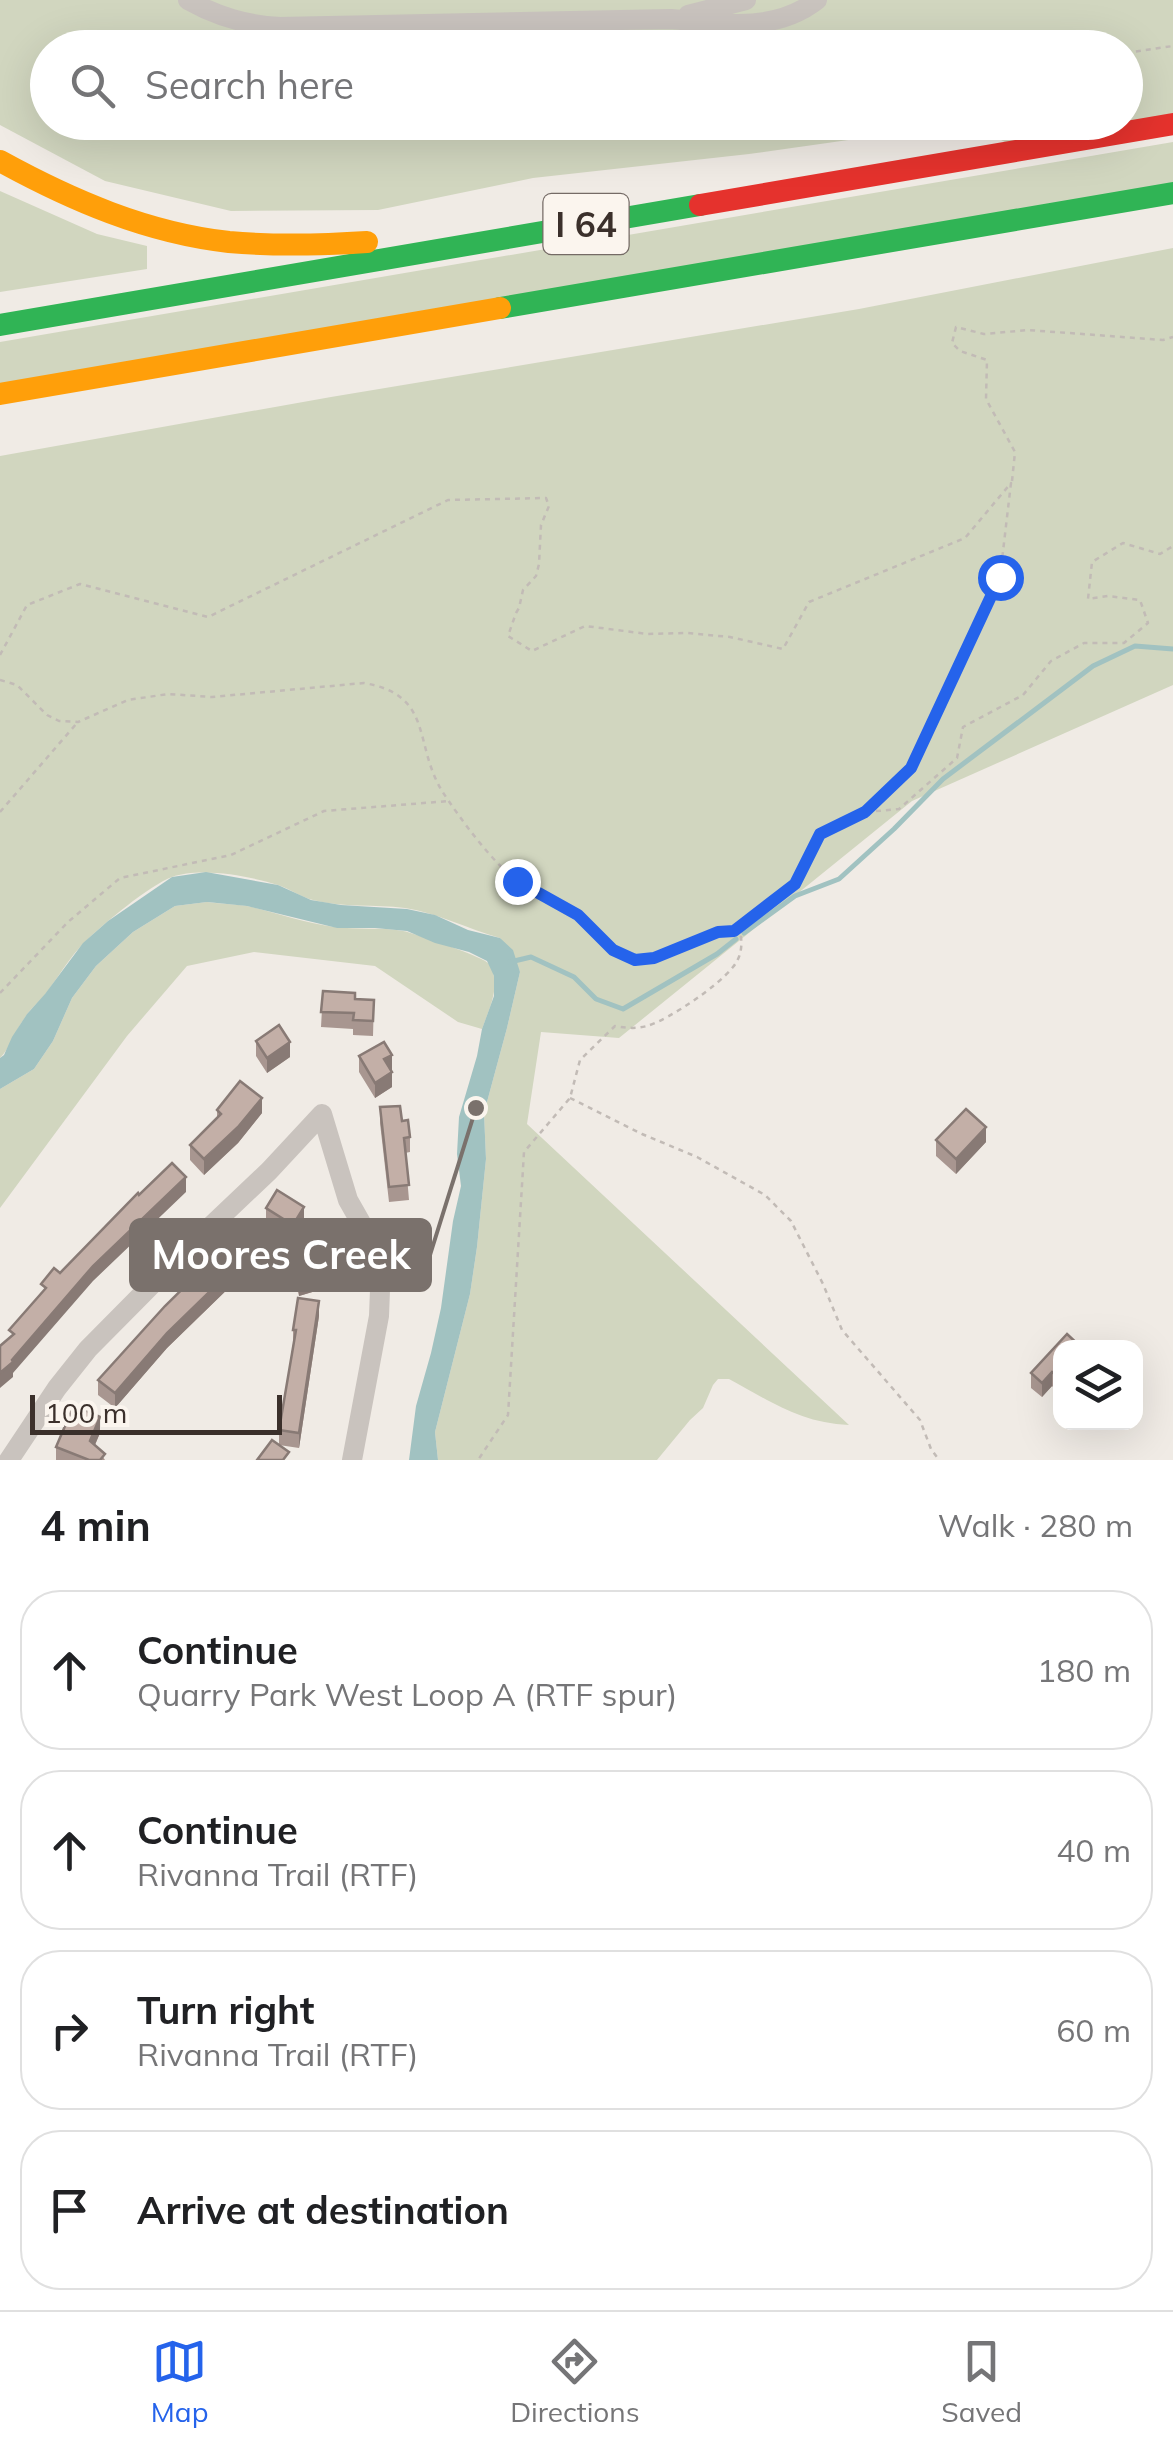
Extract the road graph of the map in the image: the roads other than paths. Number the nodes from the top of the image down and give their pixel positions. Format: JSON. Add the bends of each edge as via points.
{"nodes":[{"id":1,"x":188,"y":0,"type":"edge"},
{"id":2,"x":746,"y":0,"type":"edge"},
{"id":3,"x":817,"y":0,"type":"edge"},
{"id":4,"x":672,"y":19,"type":"junction"},
{"id":5,"x":1173,"y":124,"type":"edge"},
{"id":6,"x":1143,"y":129,"type":"edge"},
{"id":7,"x":1079,"y":140,"type":"edge"},
{"id":8,"x":0,"y":160,"type":"edge"},
{"id":9,"x":1173,"y":193,"type":"edge"},
{"id":10,"x":473,"y":243,"type":"junction"},
{"id":11,"x":0,"y":325,"type":"edge"},
{"id":12,"x":96,"y":377,"type":"junction"},
{"id":13,"x":0,"y":394,"type":"edge"},
{"id":14,"x":0,"y":402,"type":"edge"},
{"id":15,"x":9,"y":1460,"type":"edge"},
{"id":16,"x":352,"y":1460,"type":"edge"}],
"edges":[{"from":1,"to":4,"type":"street","via":[[239,22],[280,27]]},
{"from":2,"to":4,"type":"street"},
{"from":3,"to":4,"type":"street","via":[[759,24]]},
{"from":5,"to":6,"type":"highway","number":"I 64"},
{"from":7,"to":10,"type":"highway","number":"I 64"},
{"from":8,"to":10,"type":"highway","via":[[92,208],[220,241]]},
{"from":9,"to":12,"type":"highway","number":"I 64"},
{"from":10,"to":11,"type":"highway","number":"I 64"},
{"from":12,"to":13,"type":"highway","number":"I 64"},
{"from":12,"to":14,"type":"highway"},
{"from":15,"to":16,"type":"street","via":[[88,1349],[322,1114],[348,1200],[369,1237],[380,1290]]}]}
